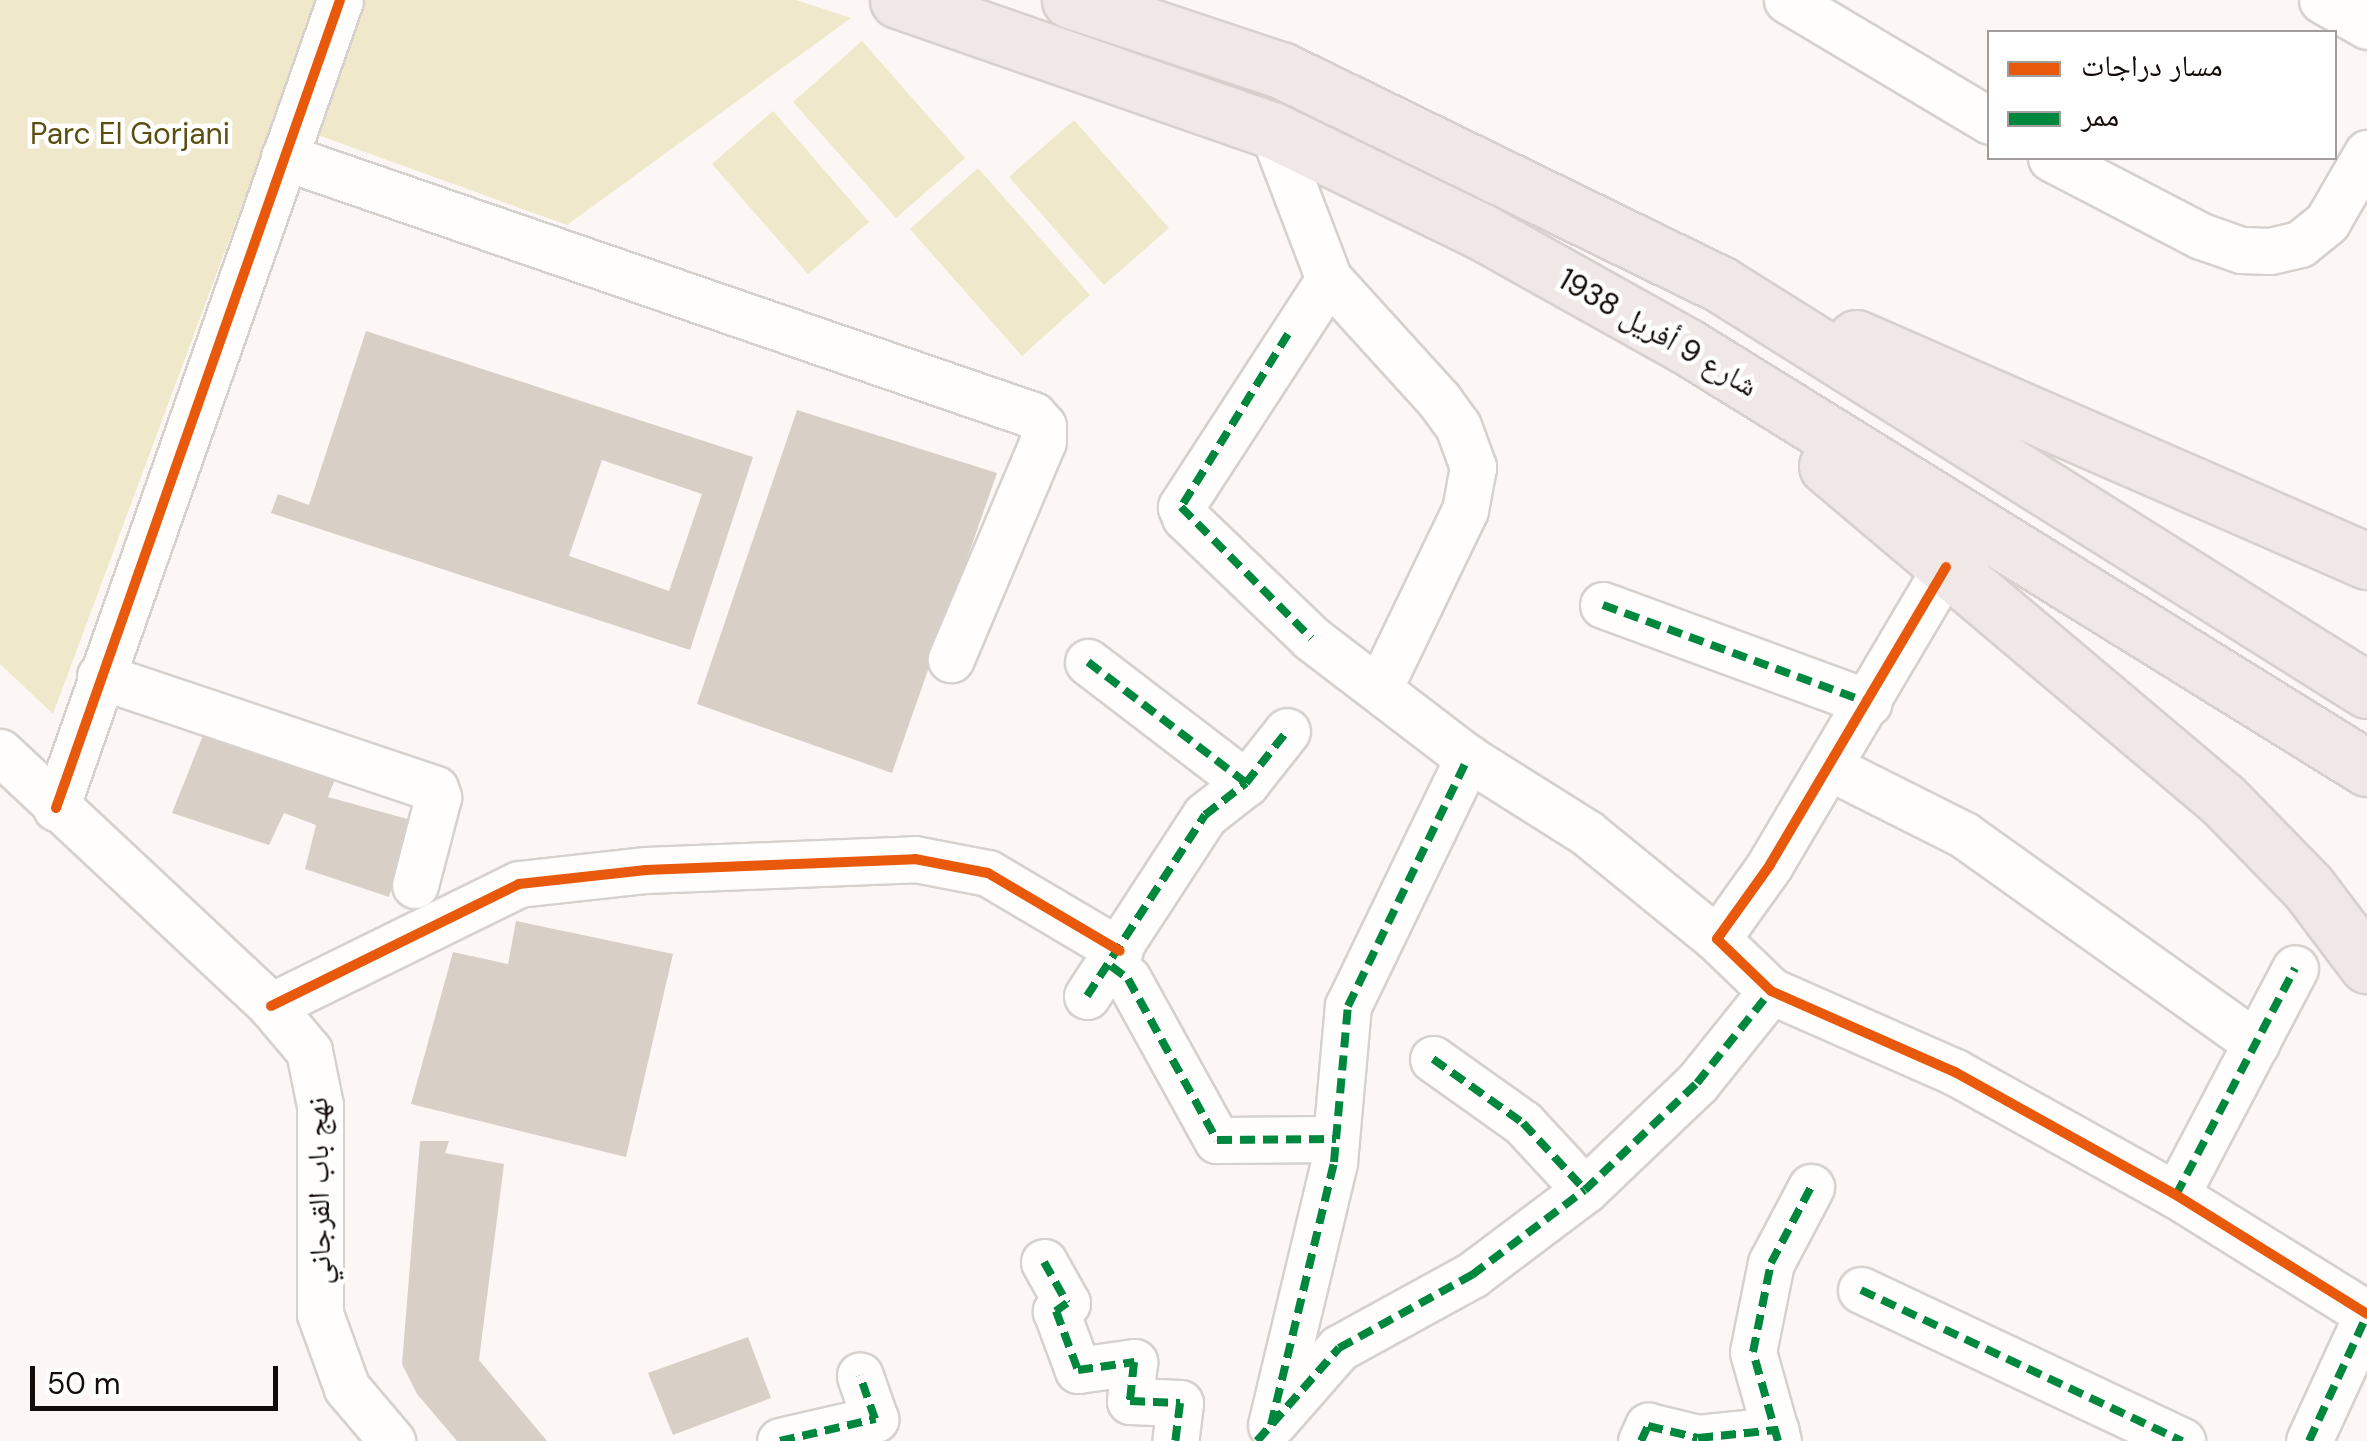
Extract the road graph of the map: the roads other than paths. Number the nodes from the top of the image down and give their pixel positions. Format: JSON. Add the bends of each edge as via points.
{"nodes":[{"id":1,"x":340,"y":0,"type":"edge"},
{"id":2,"x":898,"y":0,"type":"edge"},
{"id":3,"x":1070,"y":0,"type":"edge"},
{"id":4,"x":1787,"y":0,"type":"edge"},
{"id":5,"x":2322,"y":0,"type":"edge"},
{"id":6,"x":2367,"y":26,"type":"edge"},
{"id":7,"x":1987,"y":119,"type":"edge"},
{"id":8,"x":1272,"y":130,"type":"junction"},
{"id":9,"x":2367,"y":153,"type":"edge"},
{"id":10,"x":284,"y":157,"type":"junction"},
{"id":11,"x":2055,"y":160,"type":"edge"},
{"id":12,"x":1330,"y":279,"type":"junction"},
{"id":13,"x":1720,"y":284,"type":"junction"},
{"id":14,"x":1688,"y":347,"type":"junction"},
{"id":15,"x":2367,"y":561,"type":"edge"},
{"id":16,"x":1946,"y":567,"type":"junction"},
{"id":17,"x":2057,"y":578,"type":"junction"},
{"id":18,"x":1604,"y":604,"type":"dead end"},
{"id":19,"x":951,"y":660,"type":"dead end"},
{"id":20,"x":1088,"y":662,"type":"dead end"},
{"id":21,"x":100,"y":676,"type":"junction"},
{"id":22,"x":1379,"y":689,"type":"junction"},
{"id":23,"x":2367,"y":690,"type":"edge"},
{"id":24,"x":1869,"y":703,"type":"junction"},
{"id":25,"x":1288,"y":731,"type":"dead end"},
{"id":26,"x":0,"y":752,"type":"edge"},
{"id":27,"x":1468,"y":758,"type":"junction"},
{"id":28,"x":1829,"y":767,"type":"junction"},
{"id":29,"x":2367,"y":768,"type":"edge"},
{"id":30,"x":1246,"y":783,"type":"junction"},
{"id":31,"x":2367,"y":807,"type":"edge"},
{"id":32,"x":56,"y":808,"type":"junction"},
{"id":33,"x":415,"y":885,"type":"dead end"},
{"id":34,"x":1717,"y":939,"type":"junction"},
{"id":35,"x":2367,"y":965,"type":"edge"},
{"id":36,"x":2295,"y":968,"type":"dead end"},
{"id":37,"x":1106,"y":971,"type":"junction"},
{"id":38,"x":1771,"y":991,"type":"junction"},
{"id":39,"x":271,"y":1006,"type":"junction"},
{"id":40,"x":2256,"y":1043,"type":"junction"},
{"id":41,"x":1433,"y":1058,"type":"dead end"},
{"id":42,"x":1336,"y":1139,"type":"junction"},
{"id":43,"x":1811,"y":1187,"type":"dead end"},
{"id":44,"x":1585,"y":1190,"type":"junction"},
{"id":45,"x":2176,"y":1195,"type":"junction"},
{"id":46,"x":1044,"y":1262,"type":"dead end"},
{"id":47,"x":1861,"y":1290,"type":"dead end"},
{"id":48,"x":2367,"y":1315,"type":"edge"},
{"id":49,"x":860,"y":1376,"type":"dead end"},
{"id":50,"x":1264,"y":1433,"type":"edge"},
{"id":51,"x":1777,"y":1435,"type":"edge"},
{"id":52,"x":392,"y":1441,"type":"edge"},
{"id":53,"x":780,"y":1441,"type":"edge"},
{"id":54,"x":1174,"y":1441,"type":"edge"},
{"id":55,"x":1641,"y":1441,"type":"edge"},
{"id":56,"x":2182,"y":1441,"type":"edge"},
{"id":57,"x":2308,"y":1441,"type":"edge"}],
"edges":[{"from":1,"to":10,"type":"street"},
{"from":2,"to":8,"type":"main road","name":"شارع 9 أفريل 1938"},
{"from":3,"to":13,"type":"main road","via":[[1282,70]]},
{"from":4,"to":7,"type":"street"},
{"from":5,"to":6,"type":"street"},
{"from":8,"to":12,"type":"street"},
{"from":8,"to":14,"type":"main road","name":"شارع 9 أفريل 1938","via":[[1482,232]]},
{"from":9,"to":11,"type":"street","via":[[2327,222],[2300,244],[2270,251],[2241,250],[2201,236]]},
{"from":10,"to":19,"type":"street","via":[[1033,415],[1044,441]]},
{"from":10,"to":21,"type":"street"},
{"from":12,"to":22,"type":"street","via":[[1439,400],[1458,426],[1473,467],[1465,510]]},
{"from":12,"to":22,"type":"street","via":[[1288,334],[1181,507],[1312,638]]},
{"from":13,"to":15,"type":"main road"},
{"from":13,"to":23,"type":"main road"},
{"from":14,"to":16,"type":"main road"},
{"from":14,"to":17,"type":"main road","name":"شارع 9 أفريل 1938"},
{"from":16,"to":24,"type":"street"},
{"from":16,"to":35,"type":"main road","via":[[2223,800],[2308,887]]},
{"from":17,"to":29,"type":"main road","name":"شارع 9 أفريل 1938"},
{"from":17,"to":31,"type":"main road"},
{"from":18,"to":24,"type":"street"},
{"from":20,"to":30,"type":"street"},
{"from":21,"to":32,"type":"street"},
{"from":21,"to":33,"type":"street","via":[[435,790]]},
{"from":22,"to":27,"type":"street"},
{"from":24,"to":28,"type":"street"},
{"from":25,"to":30,"type":"street"},
{"from":26,"to":32,"type":"street","name":"نهج باب القرجاني"},
{"from":27,"to":34,"type":"street","via":[[1586,832]]},
{"from":27,"to":42,"type":"street","via":[[1348,1006]]},
{"from":28,"to":34,"type":"street"},
{"from":28,"to":40,"type":"street","via":[[1964,835]]},
{"from":30,"to":37,"type":"street","via":[[1205,815]]},
{"from":32,"to":39,"type":"street","name":"نهج باب القرجاني"},
{"from":34,"to":38,"type":"street"},
{"from":36,"to":40,"type":"street"},
{"from":37,"to":39,"type":"street","via":[[988,873],[915,860],[646,870],[519,884]]},
{"from":37,"to":42,"type":"street","via":[[1128,979],[1217,1140]]},
{"from":38,"to":44,"type":"street","via":[[1697,1083]]},
{"from":38,"to":45,"type":"street","via":[[1955,1072]]},
{"from":39,"to":52,"type":"street","name":"نهج باب القرجاني","via":[[310,1051],[318,1077],[320,1314],[329,1353],[346,1388]]},
{"from":40,"to":45,"type":"street"},
{"from":41,"to":44,"type":"street","via":[[1523,1123]]},
{"from":42,"to":50,"type":"street"},
{"from":43,"to":51,"type":"street","via":[[1771,1263],[1753,1352]]},
{"from":44,"to":50,"type":"street","via":[[1472,1276],[1338,1348]]},
{"from":45,"to":48,"type":"street"},
{"from":46,"to":54,"type":"street","via":[[1067,1304],[1056,1311],[1078,1370],[1134,1362],[1130,1400],[1180,1403]]},
{"from":47,"to":56,"type":"street"},
{"from":48,"to":57,"type":"street"},
{"from":49,"to":53,"type":"street","via":[[874,1419]]},
{"from":51,"to":55,"type":"street","via":[[1698,1438],[1648,1426]]}]}
